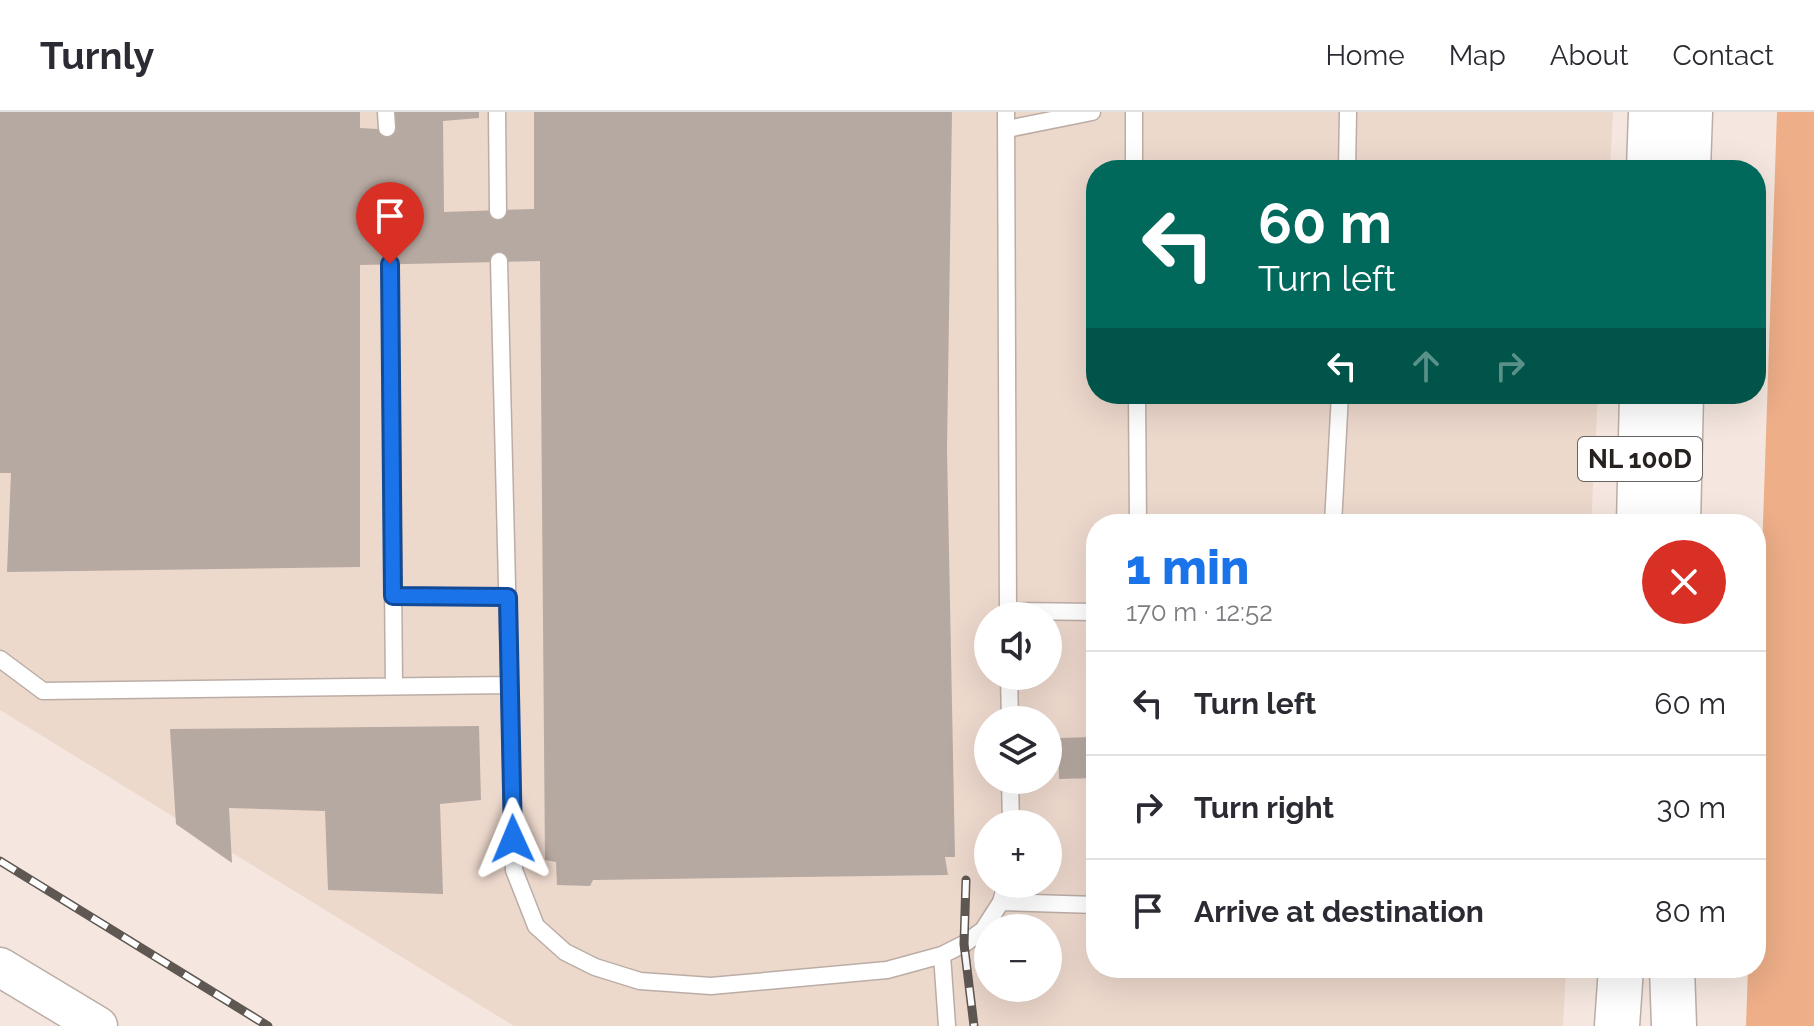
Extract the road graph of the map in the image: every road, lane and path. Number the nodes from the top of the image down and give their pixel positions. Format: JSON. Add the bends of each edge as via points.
{"nodes":[{"id":1,"x":497,"y":112,"type":"edge"},
{"id":2,"x":1006,"y":112,"type":"edge"},
{"id":3,"x":1092,"y":112,"type":"edge"},
{"id":4,"x":1134,"y":112,"type":"edge"},
{"id":5,"x":1348,"y":112,"type":"edge"},
{"id":6,"x":1651,"y":112,"type":"edge"},
{"id":7,"x":1690,"y":112,"type":"edge"},
{"id":8,"x":1007,"y":129,"type":"junction"},
{"id":9,"x":1134,"y":160,"type":"edge"},
{"id":10,"x":1347,"y":160,"type":"edge"},
{"id":11,"x":1649,"y":160,"type":"edge"},
{"id":12,"x":1688,"y":160,"type":"edge"},
{"id":13,"x":498,"y":211,"type":"dead end"},
{"id":14,"x":499,"y":261,"type":"dead end"},
{"id":15,"x":390,"y":264,"type":"dead end"},
{"id":16,"x":1137,"y":404,"type":"edge"},
{"id":17,"x":1339,"y":404,"type":"edge"},
{"id":18,"x":1642,"y":404,"type":"edge"},
{"id":19,"x":1681,"y":404,"type":"edge"},
{"id":20,"x":1138,"y":514,"type":"edge"},
{"id":21,"x":1334,"y":514,"type":"edge"},
{"id":22,"x":1639,"y":514,"type":"edge"},
{"id":23,"x":1678,"y":514,"type":"edge"},
{"id":24,"x":393,"y":596,"type":"junction"},
{"id":25,"x":508,"y":597,"type":"junction"},
{"id":26,"x":1008,"y":602,"type":"edge"},
{"id":27,"x":1086,"y":612,"type":"edge"},
{"id":28,"x":1062,"y":613,"type":"edge"},
{"id":29,"x":0,"y":659,"type":"edge"},
{"id":30,"x":394,"y":685,"type":"junction"},
{"id":31,"x":510,"y":685,"type":"junction"},
{"id":32,"x":1002,"y":898,"type":"edge"},
{"id":33,"x":1001,"y":902,"type":"junction"},
{"id":34,"x":1086,"y":905,"type":"edge"},
{"id":35,"x":942,"y":955,"type":"junction"},
{"id":36,"x":0,"y":967,"type":"edge"},
{"id":37,"x":1620,"y":978,"type":"edge"},
{"id":38,"x":1672,"y":978,"type":"edge"},
{"id":39,"x":98,"y":1026,"type":"edge"},
{"id":40,"x":947,"y":1026,"type":"edge"},
{"id":41,"x":1617,"y":1026,"type":"edge"},
{"id":42,"x":1674,"y":1026,"type":"edge"}],
"edges":[{"from":1,"to":13,"type":"lane"},
{"from":2,"to":8,"type":"lane"},
{"from":3,"to":8,"type":"lane"},
{"from":4,"to":9,"type":"lane"},
{"from":5,"to":10,"type":"lane"},
{"from":6,"to":11,"type":"highway"},
{"from":7,"to":12,"type":"highway"},
{"from":8,"to":26,"type":"lane"},
{"from":14,"to":25,"type":"lane"},
{"from":15,"to":24,"type":"lane"},
{"from":16,"to":20,"type":"lane"},
{"from":17,"to":21,"type":"lane"},
{"from":18,"to":22,"type":"highway","number":"NL 100D"},
{"from":19,"to":23,"type":"highway","number":"NL 100D"},
{"from":24,"to":25,"type":"lane"},
{"from":24,"to":30,"type":"lane"},
{"from":25,"to":31,"type":"lane"},
{"from":27,"to":28,"type":"lane"},
{"from":29,"to":30,"type":"lane","via":[[43,691]]},
{"from":30,"to":31,"type":"lane"},
{"from":31,"to":35,"type":"lane","via":[[514,870],[536,926],[565,952],[640,981],[711,986],[887,970]]},
{"from":32,"to":33,"type":"lane"},
{"from":33,"to":34,"type":"lane"},
{"from":33,"to":35,"type":"lane","via":[[983,930]]},
{"from":35,"to":40,"type":"lane"},
{"from":36,"to":39,"type":"street"},
{"from":37,"to":41,"type":"highway"},
{"from":38,"to":42,"type":"highway"}]}
